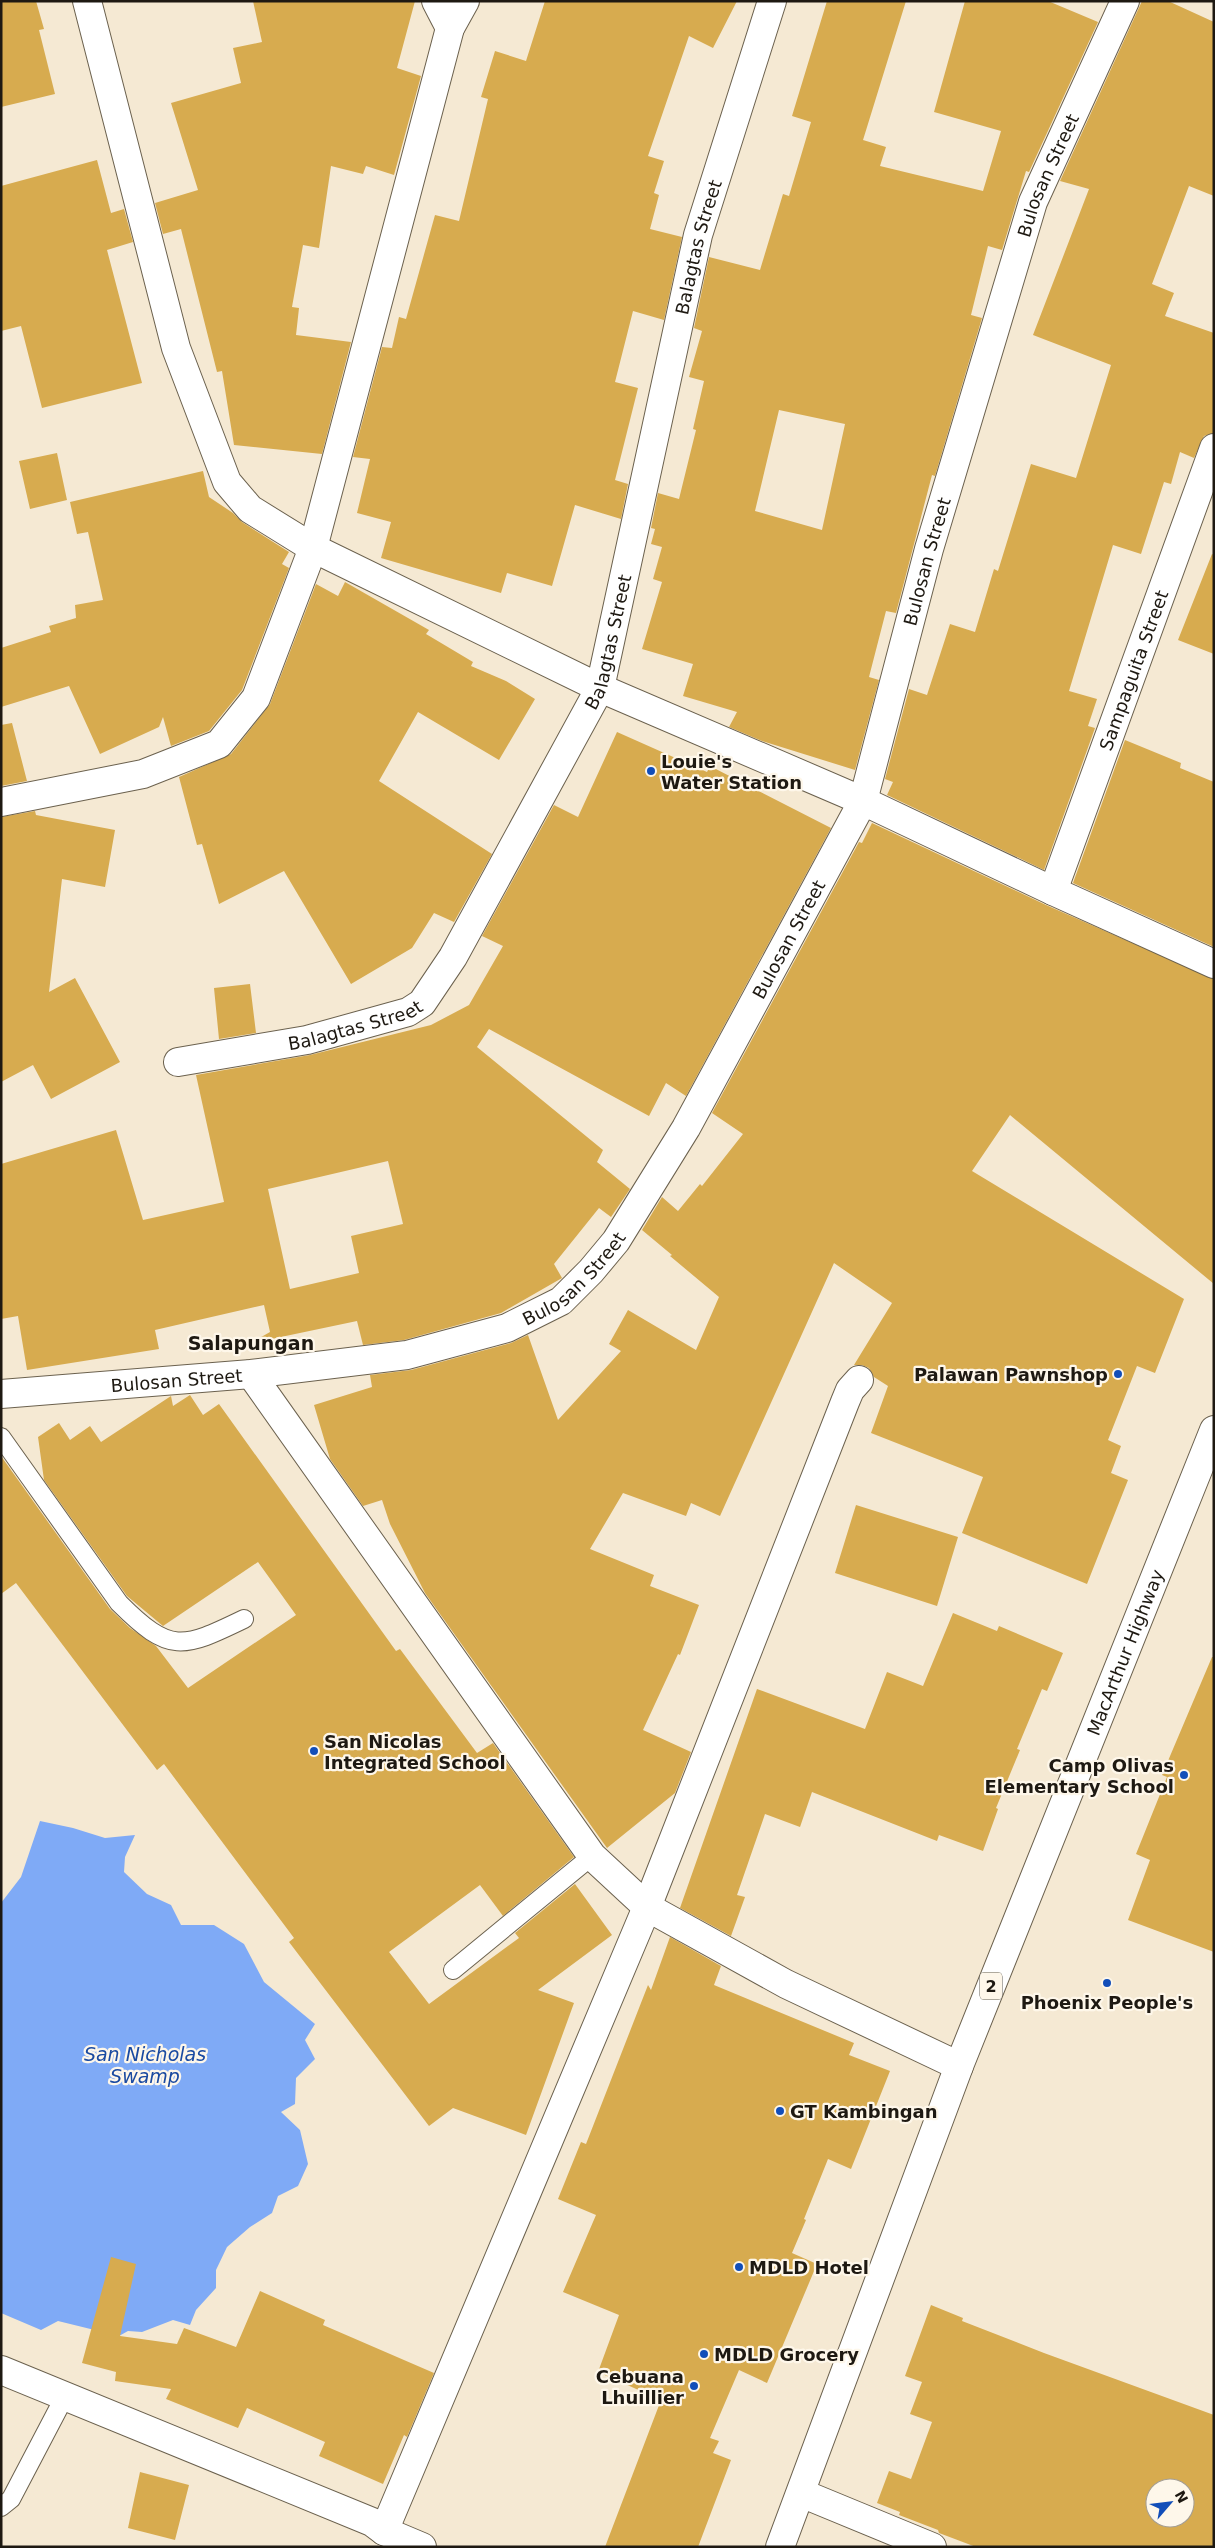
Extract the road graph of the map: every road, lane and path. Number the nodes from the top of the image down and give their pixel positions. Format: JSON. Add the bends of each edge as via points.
{"nodes":[{"id":1,"x":87,"y":1,"type":"edge"},
{"id":2,"x":436,"y":1,"type":"edge"},
{"id":3,"x":465,"y":1,"type":"edge"},
{"id":4,"x":772,"y":1,"type":"edge"},
{"id":5,"x":1125,"y":1,"type":"edge"},
{"id":6,"x":450,"y":28,"type":"junction"},
{"id":7,"x":1214,"y":448,"type":"edge"},
{"id":8,"x":313,"y":548,"type":"junction"},
{"id":9,"x":600,"y":688,"type":"junction"},
{"id":10,"x":863,"y":801,"type":"junction"},
{"id":11,"x":1,"y":802,"type":"edge"},
{"id":12,"x":1053,"y":891,"type":"junction"},
{"id":13,"x":1214,"y":964,"type":"edge"},
{"id":14,"x":178,"y":1062,"type":"dead end"},
{"id":15,"x":251,"y":1374,"type":"junction"},
{"id":16,"x":859,"y":1380,"type":"dead end"},
{"id":17,"x":1,"y":1394,"type":"edge"},
{"id":18,"x":1214,"y":1430,"type":"edge"},
{"id":19,"x":1,"y":1437,"type":"edge"},
{"id":20,"x":244,"y":1619,"type":"dead end"},
{"id":21,"x":592,"y":1856,"type":"junction"},
{"id":22,"x":647,"y":1907,"type":"junction"},
{"id":23,"x":453,"y":1970,"type":"dead end"},
{"id":24,"x":959,"y":2066,"type":"junction"},
{"id":25,"x":1,"y":2370,"type":"edge"},
{"id":26,"x":64,"y":2396,"type":"junction"},
{"id":27,"x":801,"y":2493,"type":"junction"},
{"id":28,"x":1,"y":2507,"type":"edge"},
{"id":29,"x":383,"y":2539,"type":"edge"},
{"id":30,"x":422,"y":2547,"type":"edge"},
{"id":31,"x":780,"y":2547,"type":"edge"},
{"id":32,"x":932,"y":2547,"type":"edge"}],
"edges":[{"from":1,"to":8,"type":"main road","via":[[176,348],[227,482],[250,508]]},
{"from":2,"to":6,"type":"main road"},
{"from":3,"to":6,"type":"main road"},
{"from":4,"to":9,"type":"main road","name":"Balagtas Street","via":[[698,236]]},
{"from":5,"to":10,"type":"main road","name":"Bulosan Street","via":[[1033,202],[929,549]]},
{"from":6,"to":8,"type":"main road"},
{"from":7,"to":12,"type":"main road","name":"Sampaguita Street"},
{"from":8,"to":9,"type":"main road"},
{"from":8,"to":11,"type":"main road","via":[[256,698],[219,744],[143,774]]},
{"from":9,"to":10,"type":"main road"},
{"from":9,"to":14,"type":"main road","name":"Balagtas Street","via":[[453,957],[422,1003],[408,1012],[307,1040]]},
{"from":10,"to":12,"type":"main road"},
{"from":10,"to":15,"type":"main road","name":"Bulosan Street","via":[[681,1137],[616,1241],[561,1301],[507,1328],[407,1354]]},
{"from":12,"to":13,"type":"main road"},
{"from":15,"to":17,"type":"main road","name":"Bulosan Street"},
{"from":15,"to":21,"type":"main road"},
{"from":16,"to":22,"type":"main road","via":[[845,1402]]},
{"from":18,"to":24,"type":"main road","name":"MacArthur Highway","number":"2"},
{"from":19,"to":20,"type":"lane","via":[[120,1603],[142,1626],[166,1640],[182,1643],[203,1639]]},
{"from":21,"to":22,"type":"main road"},
{"from":21,"to":23,"type":"lane"},
{"from":22,"to":24,"type":"main road","via":[[786,1984]]},
{"from":22,"to":29,"type":"main road"},
{"from":24,"to":27,"type":"main road","name":"MacArthur Highway","number":"2"},
{"from":25,"to":26,"type":"main road"},
{"from":26,"to":28,"type":"lane","via":[[12,2499]]},
{"from":26,"to":29,"type":"main road","via":[[372,2522]]},
{"from":27,"to":31,"type":"main road","name":"MacArthur Highway","number":"2"},
{"from":27,"to":32,"type":"main road"},
{"from":29,"to":30,"type":"main road"}]}
